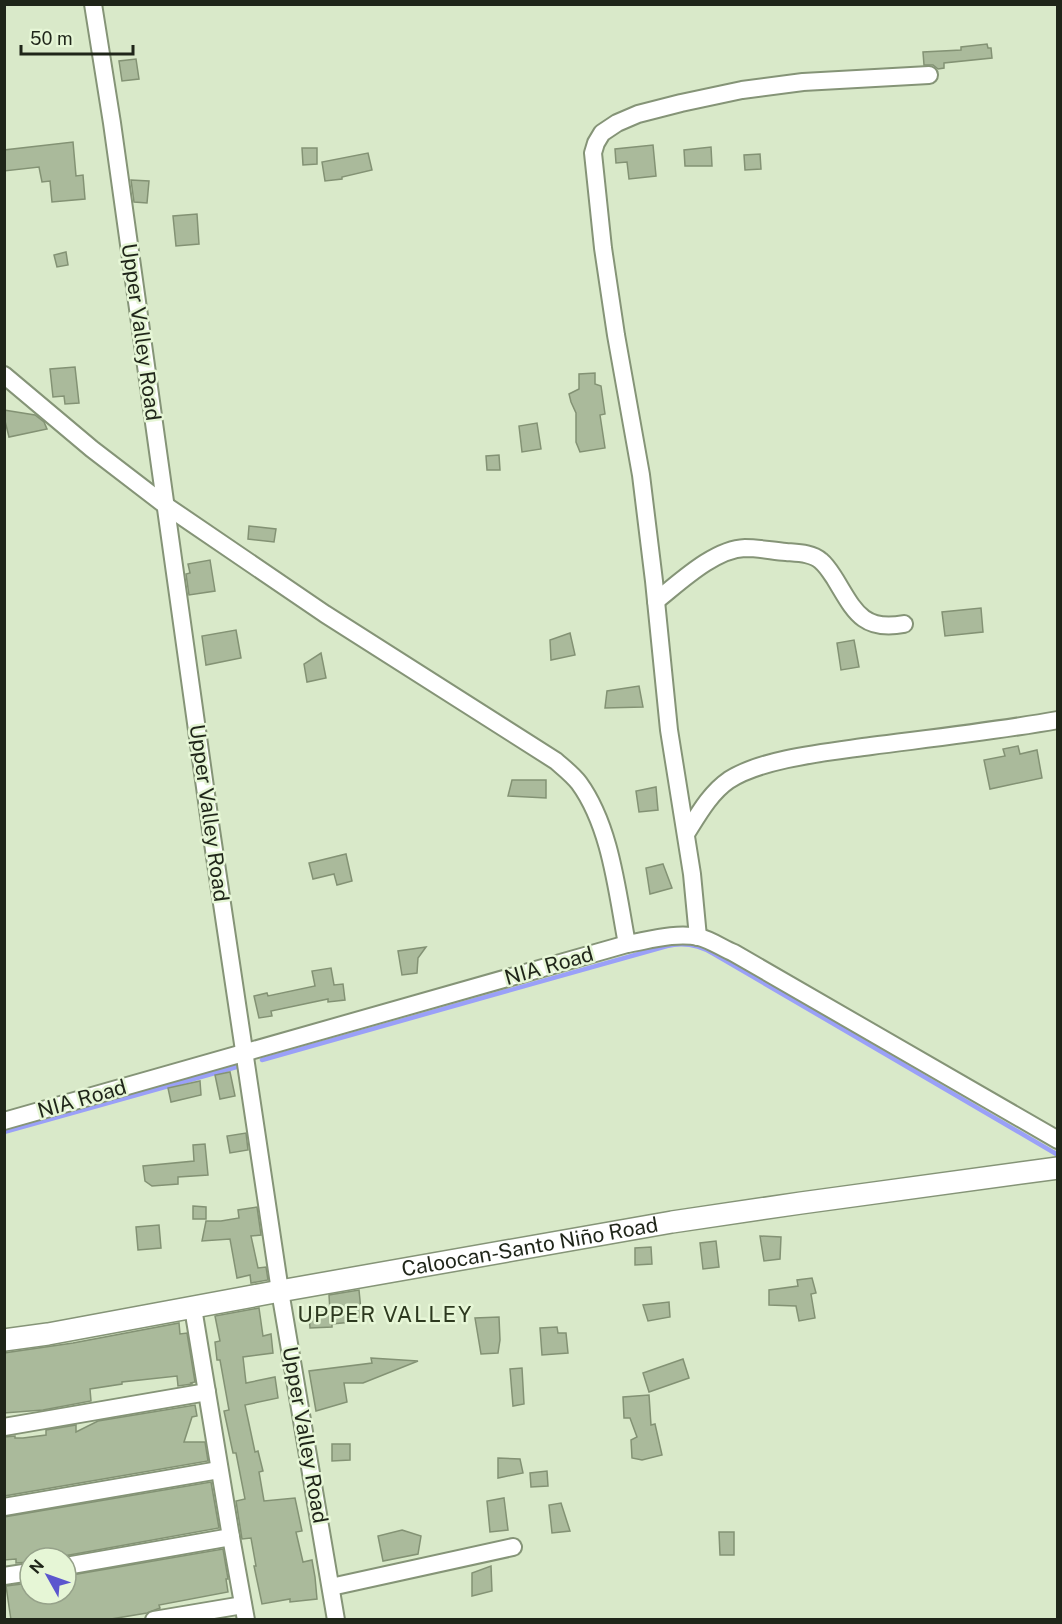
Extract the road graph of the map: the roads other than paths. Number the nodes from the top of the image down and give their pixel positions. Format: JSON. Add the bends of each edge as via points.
{"nodes":[{"id":1,"x":93,"y":4,"type":"edge"},
{"id":2,"x":929,"y":75,"type":"dead end"},
{"id":3,"x":4,"y":375,"type":"edge"},
{"id":4,"x":165,"y":506,"type":"junction"},
{"id":5,"x":656,"y":601,"type":"junction"},
{"id":6,"x":904,"y":624,"type":"dead end"},
{"id":7,"x":1058,"y":720,"type":"edge"},
{"id":8,"x":686,"y":834,"type":"junction"},
{"id":9,"x":698,"y":937,"type":"junction"},
{"id":10,"x":627,"y":944,"type":"junction"},
{"id":11,"x":245,"y":1053,"type":"junction"},
{"id":12,"x":4,"y":1121,"type":"edge"},
{"id":13,"x":1058,"y":1140,"type":"edge"},
{"id":14,"x":1058,"y":1168,"type":"edge"},
{"id":15,"x":280,"y":1291,"type":"junction"},
{"id":16,"x":193,"y":1308,"type":"junction"},
{"id":17,"x":4,"y":1340,"type":"edge"},
{"id":18,"x":207,"y":1392,"type":"junction"},
{"id":19,"x":4,"y":1427,"type":"edge"},
{"id":20,"x":219,"y":1470,"type":"junction"},
{"id":21,"x":4,"y":1507,"type":"edge"},
{"id":22,"x":231,"y":1537,"type":"junction"},
{"id":23,"x":513,"y":1547,"type":"dead end"},
{"id":24,"x":78,"y":1564,"type":"edge"},
{"id":25,"x":331,"y":1587,"type":"junction"},
{"id":26,"x":244,"y":1612,"type":"edge"},
{"id":27,"x":154,"y":1620,"type":"edge"},
{"id":28,"x":336,"y":1620,"type":"edge"}],
"edges":[{"from":1,"to":4,"type":"street","name":"Upper Valley Road"},
{"from":2,"to":5,"type":"street","via":[[803,82],[742,90],[638,114],[602,133],[596,143],[593,153],[603,248]]},
{"from":3,"to":4,"type":"street"},
{"from":4,"to":10,"type":"street","via":[[567,770],[579,783],[603,831]]},
{"from":4,"to":11,"type":"street","name":"Upper Valley Road"},
{"from":5,"to":6,"type":"street","via":[[713,559],[743,548],[755,549],[820,559],[855,611],[866,620],[879,626]]},
{"from":5,"to":8,"type":"street","via":[[669,730]]},
{"from":7,"to":8,"type":"street","via":[[833,751],[751,769],[728,781],[713,795]]},
{"from":8,"to":9,"type":"street"},
{"from":9,"to":10,"type":"street","name":"NIA Road","via":[[682,935]]},
{"from":9,"to":13,"type":"street","name":"NIA Road","via":[[734,953]]},
{"from":10,"to":11,"type":"street","name":"NIA Road"},
{"from":11,"to":12,"type":"street","name":"NIA Road"},
{"from":11,"to":15,"type":"street","name":"Upper Valley Road"},
{"from":14,"to":15,"type":"street","name":"Caloocan-Santo Niño Road","via":[[672,1222]]},
{"from":15,"to":16,"type":"street","name":"Caloocan-Santo Niño Road"},
{"from":15,"to":25,"type":"street","name":"Upper Valley Road"},
{"from":16,"to":17,"type":"street","name":"Caloocan-Santo Niño Road"},
{"from":16,"to":18,"type":"street"},
{"from":18,"to":19,"type":"street"},
{"from":18,"to":20,"type":"street"},
{"from":20,"to":21,"type":"street"},
{"from":20,"to":22,"type":"street"},
{"from":22,"to":24,"type":"street"},
{"from":22,"to":26,"type":"street"},
{"from":23,"to":25,"type":"street"},
{"from":25,"to":28,"type":"street","name":"Upper Valley Road"},
{"from":26,"to":27,"type":"street"}]}
